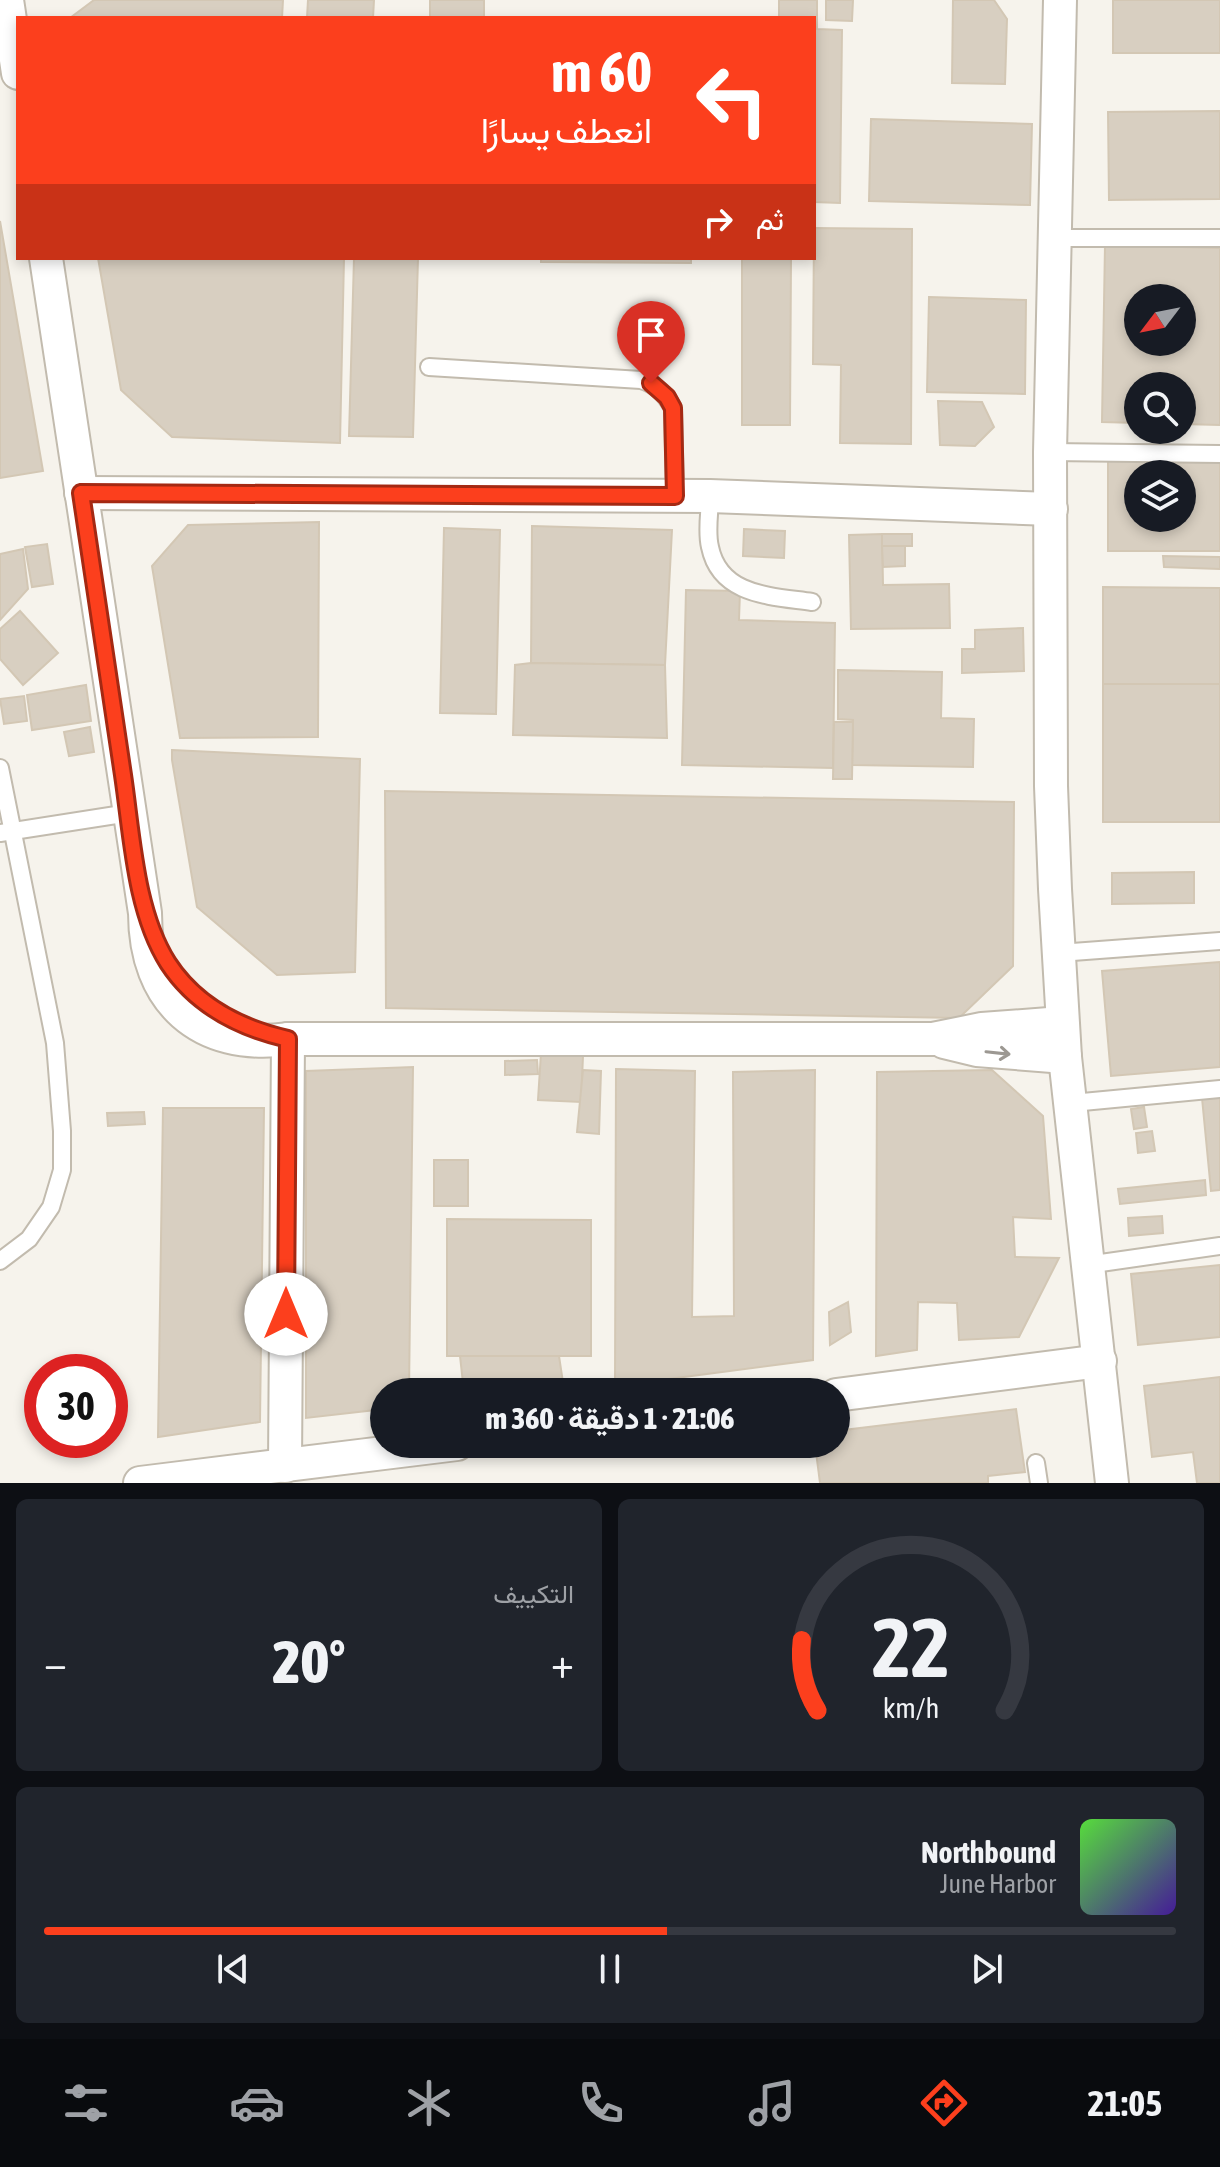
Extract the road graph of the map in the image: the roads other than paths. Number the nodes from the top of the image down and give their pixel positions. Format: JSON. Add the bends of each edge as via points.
{"nodes":[{"id":1,"x":7,"y":0,"type":"edge"},
{"id":2,"x":1060,"y":0,"type":"edge"},
{"id":3,"x":16,"y":60,"type":"edge"},
{"id":4,"x":1057,"y":238,"type":"junction"},
{"id":5,"x":1220,"y":238,"type":"edge"},
{"id":6,"x":46,"y":260,"type":"edge"},
{"id":7,"x":429,"y":367,"type":"dead end"},
{"id":8,"x":1050,"y":452,"type":"junction"},
{"id":9,"x":1220,"y":454,"type":"edge"},
{"id":10,"x":81,"y":493,"type":"junction"},
{"id":11,"x":675,"y":496,"type":"junction"},
{"id":12,"x":710,"y":496,"type":"junction"},
{"id":13,"x":1051,"y":509,"type":"junction"},
{"id":14,"x":812,"y":602,"type":"dead end"},
{"id":15,"x":0,"y":768,"type":"edge"},
{"id":16,"x":129,"y":813,"type":"junction"},
{"id":17,"x":6,"y":832,"type":"edge"},
{"id":18,"x":1220,"y":941,"type":"edge"},
{"id":19,"x":1059,"y":953,"type":"junction"},
{"id":20,"x":1062,"y":1023,"type":"junction"},
{"id":21,"x":288,"y":1039,"type":"junction"},
{"id":22,"x":933,"y":1039,"type":"junction"},
{"id":23,"x":1065,"y":1057,"type":"junction"},
{"id":24,"x":1220,"y":1089,"type":"edge"},
{"id":25,"x":1072,"y":1103,"type":"junction"},
{"id":26,"x":1220,"y":1246,"type":"edge"},
{"id":27,"x":0,"y":1261,"type":"edge"},
{"id":28,"x":1087,"y":1265,"type":"junction"},
{"id":29,"x":1100,"y":1361,"type":"junction"},
{"id":30,"x":850,"y":1393,"type":"edge"},
{"id":31,"x":370,"y":1455,"type":"edge"},
{"id":32,"x":1036,"y":1463,"type":"dead end"},
{"id":33,"x":285,"y":1466,"type":"junction"},
{"id":34,"x":140,"y":1483,"type":"edge"},
{"id":35,"x":1039,"y":1483,"type":"edge"},
{"id":36,"x":1112,"y":1483,"type":"edge"}],
"edges":[{"from":1,"to":3,"type":"street"},
{"from":2,"to":4,"type":"street"},
{"from":4,"to":5,"type":"lane"},
{"from":4,"to":8,"type":"street"},
{"from":6,"to":10,"type":"street"},
{"from":7,"to":11,"type":"lane","via":[[651,383],[673,408]]},
{"from":8,"to":9,"type":"lane"},
{"from":8,"to":13,"type":"street"},
{"from":10,"to":11,"type":"street"},
{"from":10,"to":16,"type":"street"},
{"from":11,"to":12,"type":"street"},
{"from":12,"to":13,"type":"street"},
{"from":12,"to":14,"type":"lane","via":[[709,545],[718,569],[752,593]]},
{"from":13,"to":19,"type":"street","via":[[1051,786]]},
{"from":15,"to":17,"type":"lane"},
{"from":16,"to":17,"type":"lane"},
{"from":16,"to":21,"type":"street","via":[[145,913],[170,965],[209,1006],[260,1033]]},
{"from":17,"to":27,"type":"lane","via":[[55,1043],[62,1170],[51,1207],[29,1239]]},
{"from":18,"to":19,"type":"lane"},
{"from":19,"to":20,"type":"street"},
{"from":20,"to":22,"type":"street"},
{"from":20,"to":23,"type":"street"},
{"from":21,"to":22,"type":"street"},
{"from":21,"to":33,"type":"street"},
{"from":22,"to":23,"type":"street","one_way":true,"via":[[977,1050]]},
{"from":23,"to":25,"type":"street"},
{"from":24,"to":25,"type":"lane"},
{"from":25,"to":28,"type":"street"},
{"from":26,"to":28,"type":"lane"},
{"from":28,"to":29,"type":"street"},
{"from":29,"to":30,"type":"street"},
{"from":29,"to":36,"type":"street"},
{"from":31,"to":33,"type":"street"},
{"from":32,"to":35,"type":"lane"},
{"from":33,"to":34,"type":"street"}]}
